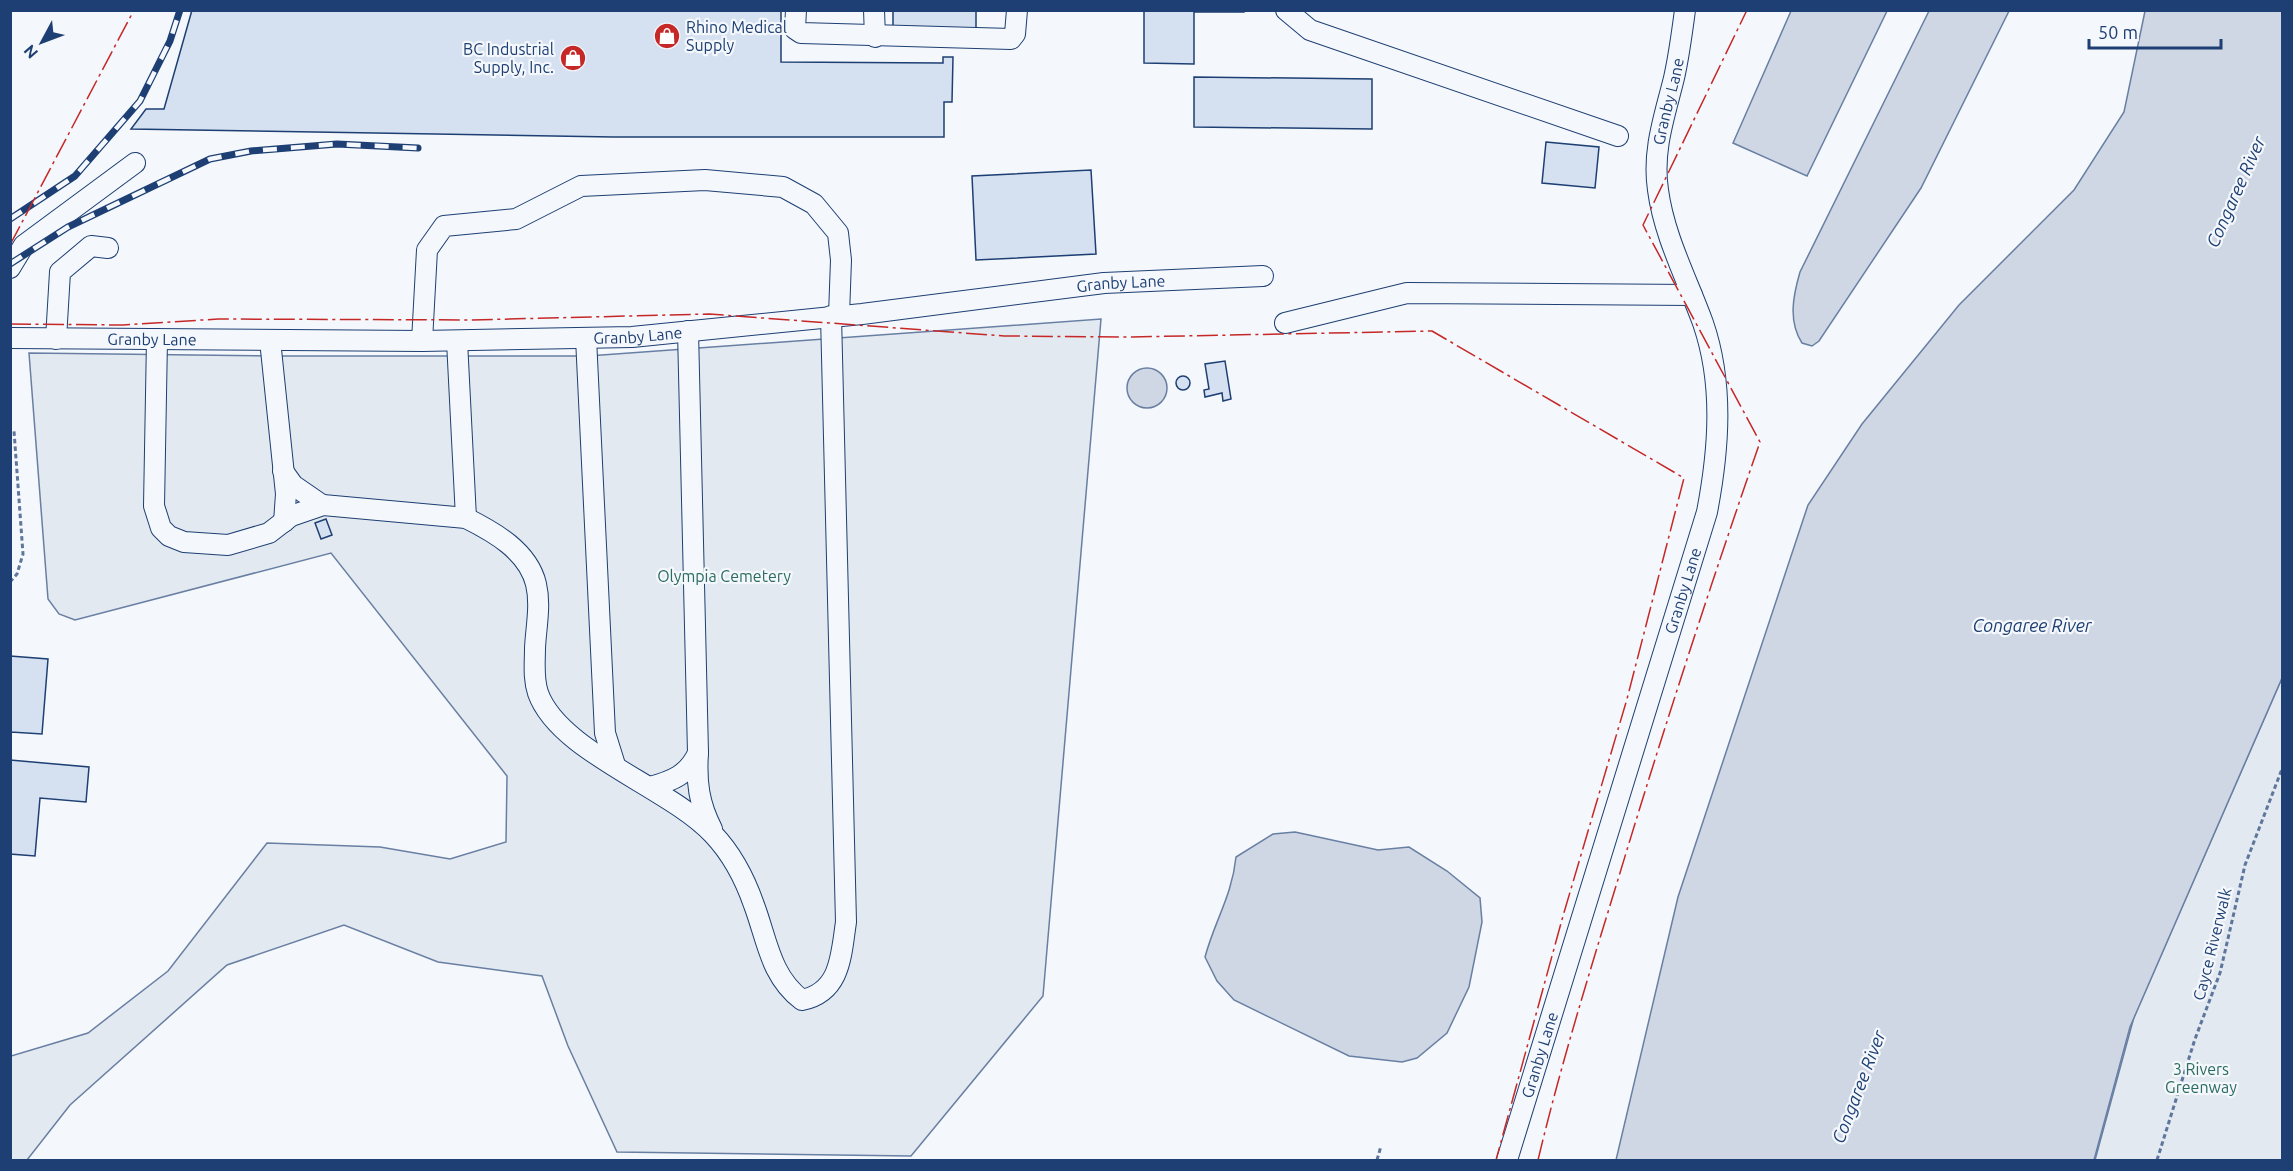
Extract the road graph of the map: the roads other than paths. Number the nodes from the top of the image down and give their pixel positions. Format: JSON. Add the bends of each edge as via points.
{"nodes":[{"id":1,"x":796,"y":10,"type":"edge"},
{"id":2,"x":874,"y":10,"type":"edge"},
{"id":3,"x":1017,"y":10,"type":"edge"},
{"id":4,"x":1286,"y":10,"type":"edge"},
{"id":5,"x":1686,"y":10,"type":"edge"},
{"id":6,"x":875,"y":37,"type":"junction"},
{"id":7,"x":1618,"y":136,"type":"dead end"},
{"id":8,"x":135,"y":163,"type":"dead end"},
{"id":9,"x":108,"y":248,"type":"dead end"},
{"id":10,"x":10,"y":268,"type":"edge"},
{"id":11,"x":1263,"y":276,"type":"dead end"},
{"id":12,"x":1692,"y":295,"type":"junction"},
{"id":13,"x":835,"y":316,"type":"junction"},
{"id":14,"x":1285,"y":323,"type":"dead end"},
{"id":15,"x":688,"y":331,"type":"junction"},
{"id":16,"x":10,"y":338,"type":"edge"},
{"id":17,"x":586,"y":338,"type":"junction"},
{"id":18,"x":56,"y":339,"type":"junction"},
{"id":19,"x":157,"y":339,"type":"junction"},
{"id":20,"x":270,"y":340,"type":"junction"},
{"id":21,"x":422,"y":341,"type":"junction"},
{"id":22,"x":457,"y":341,"type":"junction"},
{"id":23,"x":283,"y":471,"type":"junction"},
{"id":24,"x":322,"y":505,"type":"junction"},
{"id":25,"x":466,"y":518,"type":"junction"},
{"id":26,"x":284,"y":522,"type":"junction"},
{"id":27,"x":600,"y":744,"type":"junction"},
{"id":28,"x":698,"y":753,"type":"junction"},
{"id":29,"x":650,"y":787,"type":"junction"},
{"id":30,"x":716,"y":837,"type":"junction"},
{"id":31,"x":1507,"y":1161,"type":"edge"}],
"edges":[{"from":1,"to":6,"type":"street","via":[[795,29],[801,33]]},
{"from":2,"to":6,"type":"street"},
{"from":3,"to":6,"type":"street","via":[[1016,33],[1011,39]]},
{"from":4,"to":7,"type":"street","via":[[1310,30]]},
{"from":5,"to":12,"type":"street","name":"Granby Lane","via":[[1656,157],[1664,221]]},
{"from":8,"to":10,"type":"street","via":[[24,245]]},
{"from":9,"to":18,"type":"street","via":[[91,246],[60,272]]},
{"from":11,"to":13,"type":"street","name":"Granby Lane","via":[[1104,283]]},
{"from":12,"to":14,"type":"street","via":[[1407,293]]},
{"from":12,"to":31,"type":"street","name":"Granby Lane","via":[[1712,360],[1718,412],[1715,472],[1707,512]]},
{"from":13,"to":15,"type":"street","name":"Granby Lane"},
{"from":13,"to":21,"type":"street","via":[[838,232],[814,204],[783,187],[705,180],[581,186],[516,219],[444,226],[427,250]]},
{"from":13,"to":30,"type":"street","via":[[846,922],[839,971],[812,998],[802,1000],[778,975],[742,876]]},
{"from":15,"to":17,"type":"street","name":"Granby Lane"},
{"from":15,"to":28,"type":"street"},
{"from":16,"to":18,"type":"street","name":"Granby Lane"},
{"from":17,"to":22,"type":"street","name":"Granby Lane"},
{"from":17,"to":27,"type":"street"},
{"from":18,"to":19,"type":"street","name":"Granby Lane"},
{"from":19,"to":20,"type":"street","name":"Granby Lane"},
{"from":19,"to":26,"type":"street","via":[[154,506],[161,528],[184,542],[228,545],[269,533]]},
{"from":20,"to":21,"type":"street","name":"Granby Lane"},
{"from":20,"to":23,"type":"street"},
{"from":21,"to":22,"type":"street","name":"Granby Lane"},
{"from":22,"to":25,"type":"street"},
{"from":23,"to":24,"type":"street","via":[[293,485]]},
{"from":23,"to":26,"type":"street"},
{"from":24,"to":25,"type":"street"},
{"from":24,"to":26,"type":"street"},
{"from":25,"to":27,"type":"street","via":[[512,546],[531,569],[537,595],[534,676],[538,694],[562,728]]},
{"from":27,"to":29,"type":"street","via":[[615,765]]},
{"from":28,"to":29,"type":"street","via":[[681,776]]},
{"from":28,"to":30,"type":"street","via":[[698,794]]},
{"from":29,"to":30,"type":"street","via":[[702,822]]}]}
